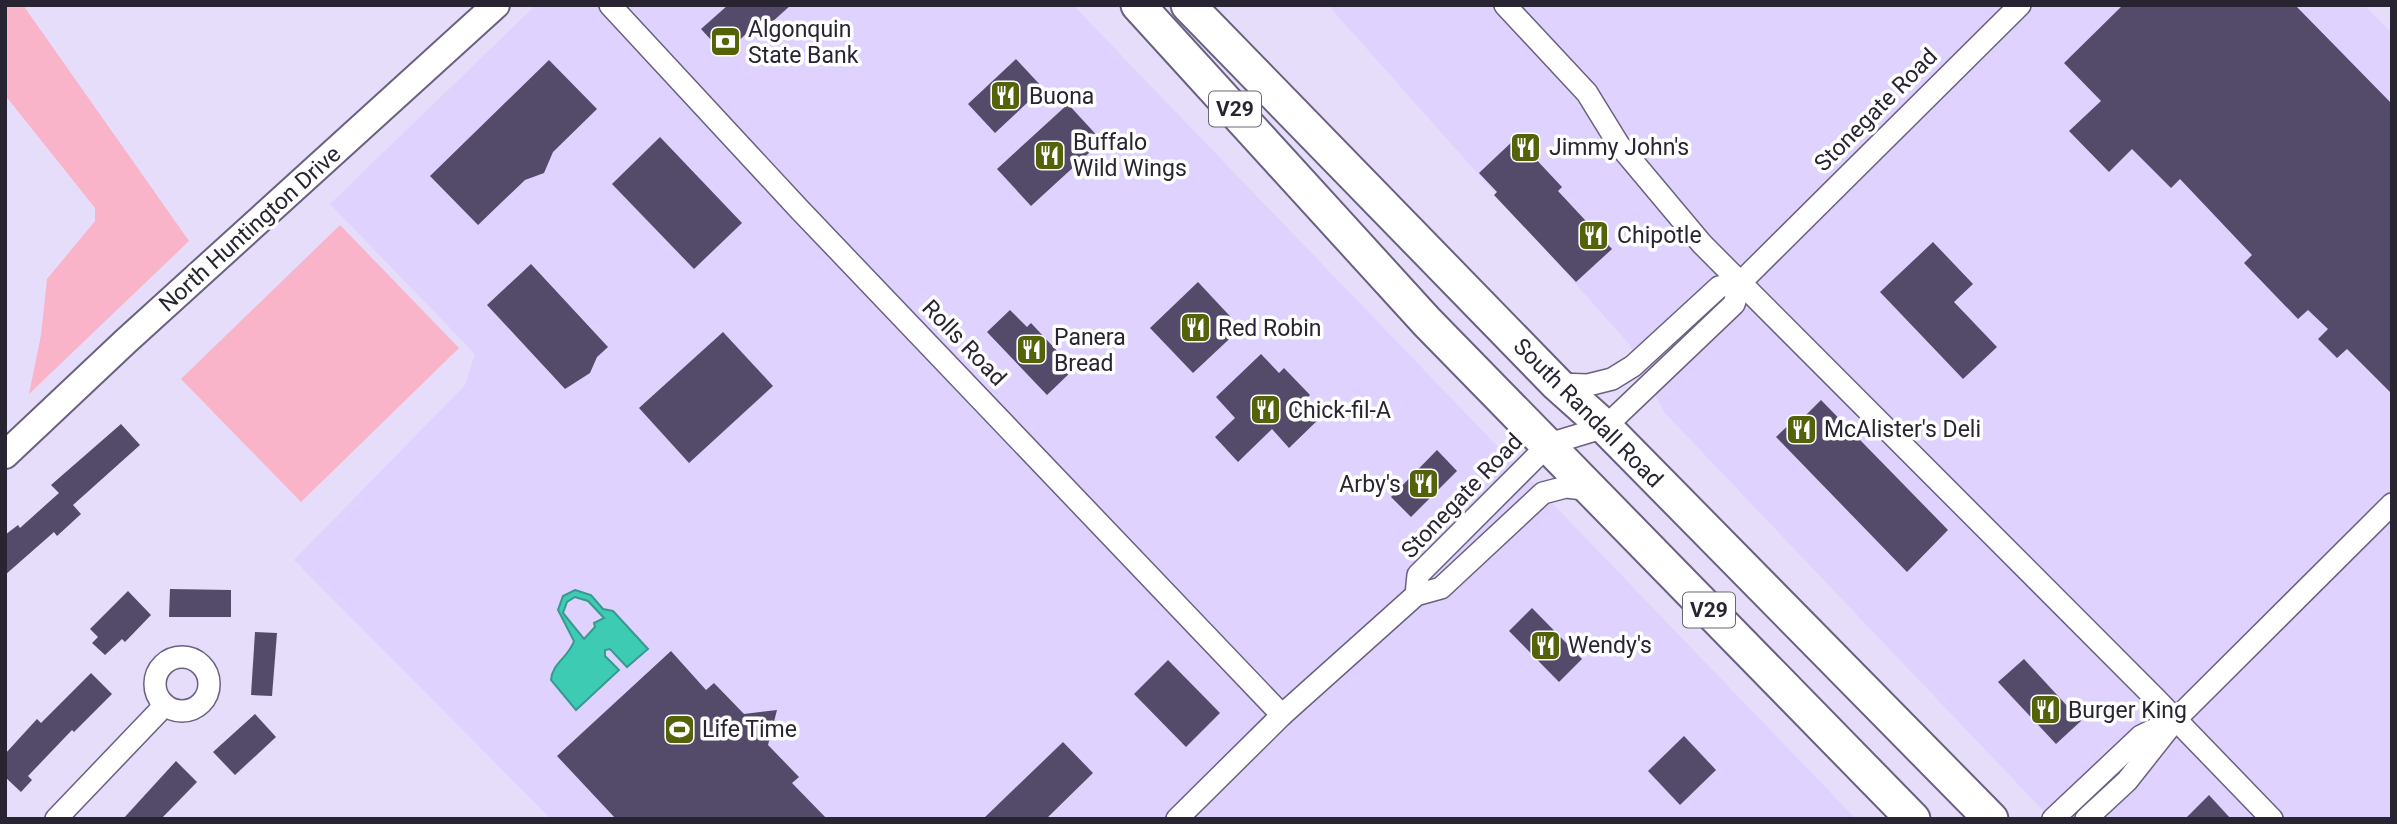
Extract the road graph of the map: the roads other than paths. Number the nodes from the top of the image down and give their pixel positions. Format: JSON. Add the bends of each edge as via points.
{"nodes":[{"id":1,"x":496,"y":5,"type":"edge"},
{"id":2,"x":610,"y":5,"type":"edge"},
{"id":3,"x":1139,"y":5,"type":"edge"},
{"id":4,"x":1188,"y":5,"type":"edge"},
{"id":5,"x":1505,"y":5,"type":"edge"},
{"id":6,"x":2020,"y":5,"type":"edge"},
{"id":7,"x":1741,"y":282,"type":"junction"},
{"id":8,"x":1557,"y":384,"type":"junction"},
{"id":9,"x":1605,"y":427,"type":"junction"},
{"id":10,"x":1549,"y":444,"type":"junction"},
{"id":11,"x":5,"y":455,"type":"edge"},
{"id":12,"x":1593,"y":490,"type":"junction"},
{"id":13,"x":2392,"y":504,"type":"edge"},
{"id":14,"x":1416,"y":595,"type":"junction"},
{"id":15,"x":165,"y":705,"type":"dead end"},
{"id":16,"x":1282,"y":715,"type":"junction"},
{"id":17,"x":2176,"y":719,"type":"junction"},
{"id":18,"x":57,"y":819,"type":"edge"},
{"id":19,"x":1177,"y":819,"type":"edge"},
{"id":20,"x":1913,"y":819,"type":"edge"},
{"id":21,"x":1991,"y":819,"type":"edge"},
{"id":22,"x":2053,"y":819,"type":"edge"},
{"id":23,"x":2086,"y":819,"type":"edge"},
{"id":24,"x":2272,"y":819,"type":"edge"}],
"edges":[{"from":1,"to":11,"type":"street","name":"North Huntington Drive"},
{"from":2,"to":16,"type":"street","name":"Rolls Road"},
{"from":3,"to":10,"type":"main road","number":"V29","via":[[1426,322]]},
{"from":4,"to":8,"type":"main road","name":"South Randall Road","number":"V29"},
{"from":5,"to":7,"type":"street","via":[[1587,93],[1619,145],[1702,244]]},
{"from":6,"to":7,"type":"street","name":"Stonegate Road"},
{"from":7,"to":8,"type":"street","name":"Stonegate Road","via":[[1719,287],[1633,366],[1612,379],[1588,385]]},
{"from":7,"to":9,"type":"street","name":"Stonegate Road","via":[[1734,304]]},
{"from":7,"to":17,"type":"street"},
{"from":8,"to":9,"type":"main road","name":"South Randall Road","number":"V29"},
{"from":9,"to":10,"type":"street","name":"Stonegate Road"},
{"from":9,"to":21,"type":"main road","name":"South Randall Road","number":"V29"},
{"from":10,"to":12,"type":"main road","number":"V29"},
{"from":10,"to":14,"type":"street","name":"Stonegate Road","via":[[1418,575]]},
{"from":12,"to":14,"type":"street","name":"Stonegate Road","via":[[1566,487],[1543,493],[1441,589]]},
{"from":12,"to":20,"type":"main road","number":"V29"},
{"from":13,"to":17,"type":"street"},
{"from":14,"to":16,"type":"street","name":"Stonegate Road"},
{"from":15,"to":18,"type":"street"},
{"from":16,"to":19,"type":"street","name":"Stonegate Road"},
{"from":17,"to":22,"type":"street","via":[[2141,736]]},
{"from":17,"to":23,"type":"street","via":[[2127,781]]},
{"from":17,"to":24,"type":"street"}]}
